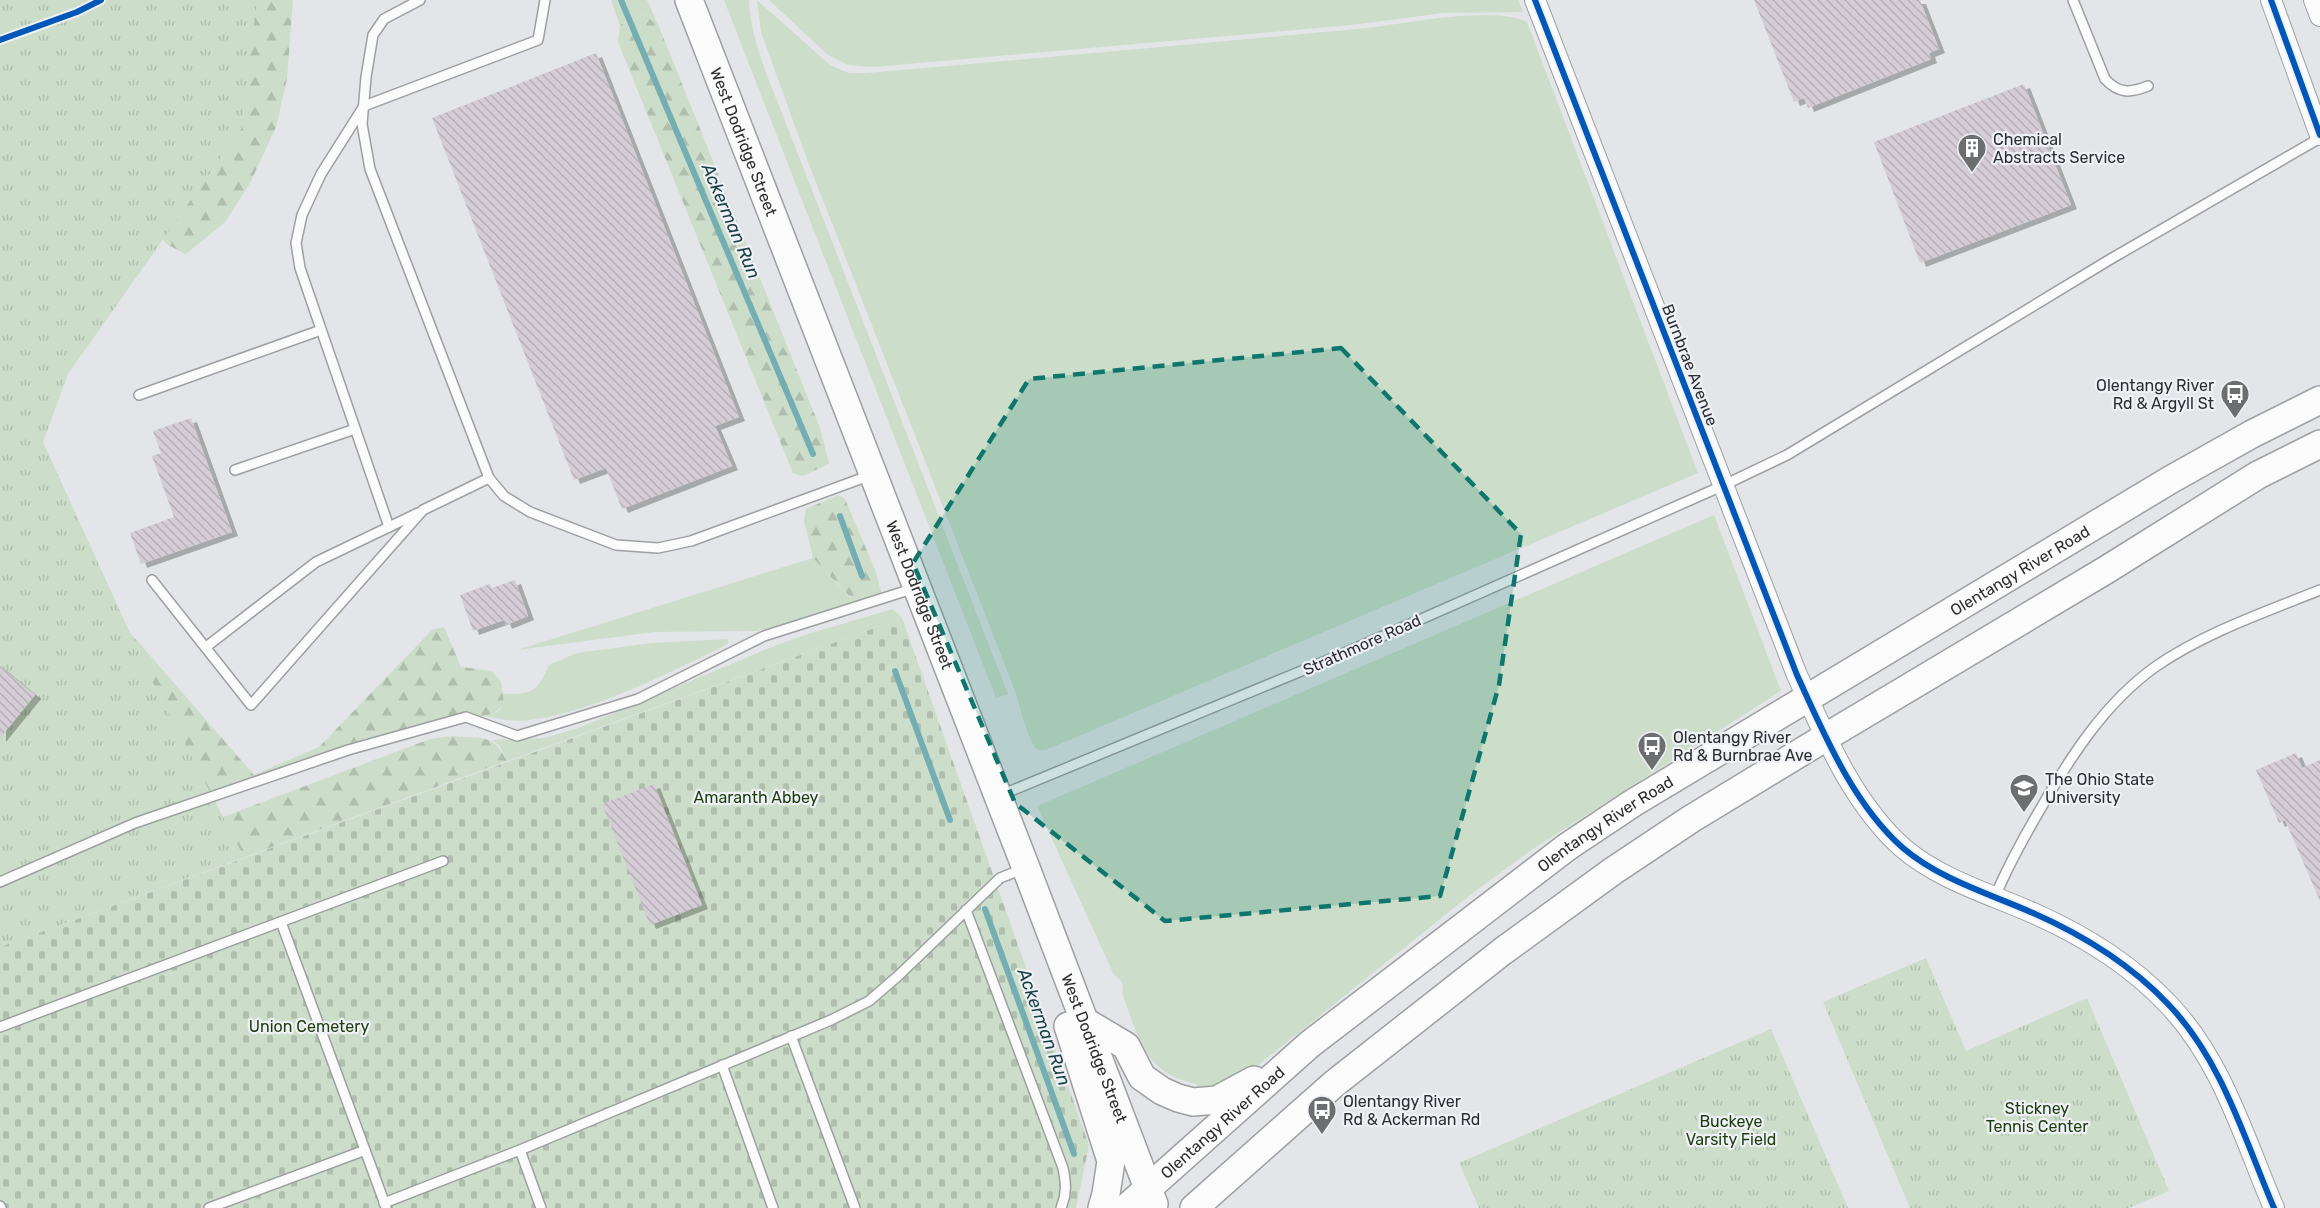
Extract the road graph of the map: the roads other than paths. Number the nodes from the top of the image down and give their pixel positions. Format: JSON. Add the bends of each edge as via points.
{"nodes":[{"id":1,"x":420,"y":0,"type":"edge"},
{"id":2,"x":545,"y":0,"type":"edge"},
{"id":3,"x":689,"y":0,"type":"edge"},
{"id":4,"x":1535,"y":0,"type":"edge"},
{"id":5,"x":2073,"y":0,"type":"edge"},
{"id":6,"x":2271,"y":0,"type":"edge"},
{"id":7,"x":2314,"y":0,"type":"edge"},
{"id":8,"x":2320,"y":16,"type":"edge"},
{"id":9,"x":2148,"y":86,"type":"dead end"},
{"id":10,"x":364,"y":106,"type":"junction"},
{"id":11,"x":2320,"y":136,"type":"edge"},
{"id":12,"x":321,"y":330,"type":"junction"},
{"id":13,"x":139,"y":395,"type":"dead end"},
{"id":14,"x":2320,"y":400,"type":"edge"},
{"id":15,"x":355,"y":429,"type":"junction"},
{"id":16,"x":2320,"y":444,"type":"edge"},
{"id":17,"x":235,"y":470,"type":"dead end"},
{"id":18,"x":873,"y":474,"type":"junction"},
{"id":19,"x":489,"y":478,"type":"junction"},
{"id":20,"x":1722,"y":486,"type":"junction"},
{"id":21,"x":423,"y":510,"type":"junction"},
{"id":22,"x":389,"y":527,"type":"junction"},
{"id":23,"x":152,"y":580,"type":"dead end"},
{"id":24,"x":917,"y":587,"type":"junction"},
{"id":25,"x":2320,"y":590,"type":"edge"},
{"id":26,"x":206,"y":647,"type":"junction"},
{"id":27,"x":1808,"y":699,"type":"junction"},
{"id":28,"x":1826,"y":737,"type":"junction"},
{"id":29,"x":998,"y":796,"type":"junction"},
{"id":30,"x":443,"y":861,"type":"dead end"},
{"id":31,"x":1026,"y":868,"type":"junction"},
{"id":32,"x":0,"y":882,"type":"edge"},
{"id":33,"x":1995,"y":897,"type":"junction"},
{"id":34,"x":966,"y":910,"type":"junction"},
{"id":35,"x":280,"y":922,"type":"junction"},
{"id":36,"x":1057,"y":947,"type":"junction"},
{"id":37,"x":1084,"y":1021,"type":"junction"},
{"id":38,"x":0,"y":1028,"type":"edge"},
{"id":39,"x":791,"y":1036,"type":"junction"},
{"id":40,"x":1310,"y":1044,"type":"junction"},
{"id":41,"x":722,"y":1065,"type":"junction"},
{"id":42,"x":520,"y":1150,"type":"junction"},
{"id":43,"x":363,"y":1151,"type":"junction"},
{"id":44,"x":237,"y":1198,"type":"junction"},
{"id":45,"x":1152,"y":1198,"type":"edge"},
{"id":46,"x":385,"y":1205,"type":"edge"},
{"id":47,"x":209,"y":1208,"type":"edge"},
{"id":48,"x":241,"y":1208,"type":"edge"},
{"id":49,"x":542,"y":1208,"type":"edge"},
{"id":50,"x":773,"y":1208,"type":"edge"},
{"id":51,"x":855,"y":1208,"type":"edge"},
{"id":52,"x":1061,"y":1208,"type":"edge"},
{"id":53,"x":1102,"y":1208,"type":"edge"},
{"id":54,"x":1126,"y":1208,"type":"edge"},
{"id":55,"x":1194,"y":1208,"type":"edge"},
{"id":56,"x":2274,"y":1208,"type":"edge"}],
"edges":[{"from":1,"to":10,"type":"lane","via":[[384,19],[373,35]]},
{"from":2,"to":10,"type":"lane","via":[[538,40]]},
{"from":3,"to":18,"type":"main road","name":"West Dodridge Street"},
{"from":4,"to":20,"type":"street","name":"Burnbrae Avenue"},
{"from":5,"to":9,"type":"lane","via":[[2105,79],[2124,92]]},
{"from":6,"to":11,"type":"street"},
{"from":7,"to":8,"type":"street"},
{"from":10,"to":12,"type":"lane","via":[[321,174],[302,215],[296,243],[300,268]]},
{"from":10,"to":19,"type":"lane","via":[[362,124],[370,168]]},
{"from":11,"to":20,"type":"lane","name":"Strathmore Road","via":[[1787,455]]},
{"from":12,"to":13,"type":"lane"},
{"from":12,"to":15,"type":"lane"},
{"from":14,"to":27,"type":"main road","name":"Olentangy River Road","via":[[2170,480]]},
{"from":15,"to":17,"type":"lane"},
{"from":15,"to":22,"type":"lane"},
{"from":16,"to":28,"type":"main road","via":[[2258,476]]},
{"from":18,"to":19,"type":"lane","via":[[691,541],[657,548],[616,545],[530,512],[504,496]]},
{"from":18,"to":24,"type":"main road","name":"West Dodridge Street"},
{"from":19,"to":21,"type":"lane"},
{"from":20,"to":27,"type":"street","name":"Burnbrae Avenue"},
{"from":20,"to":29,"type":"lane","name":"Strathmore Road","via":[[1330,659]]},
{"from":21,"to":22,"type":"lane"},
{"from":21,"to":26,"type":"lane","via":[[251,705]]},
{"from":22,"to":26,"type":"lane","via":[[316,562]]},
{"from":23,"to":26,"type":"lane"},
{"from":24,"to":29,"type":"main road","name":"West Dodridge Street"},
{"from":24,"to":32,"type":"lane","via":[[764,636],[638,699],[517,736],[466,717],[348,750],[164,812]]},
{"from":25,"to":33,"type":"lane","via":[[2204,640],[2155,668],[2124,695],[2093,725],[2059,778],[2011,859]]},
{"from":27,"to":28,"type":"street","name":"Burnbrae Avenue"},
{"from":27,"to":40,"type":"main road","name":"Olentangy River Road","via":[[1567,847]]},
{"from":28,"to":33,"type":"street","name":"Burnbrae Avenue","via":[[1877,820],[1904,849],[1927,866]]},
{"from":28,"to":55,"type":"main road","via":[[1612,871],[1503,951],[1335,1083]]},
{"from":29,"to":31,"type":"main road","name":"West Dodridge Street"},
{"from":30,"to":35,"type":"lane"},
{"from":31,"to":34,"type":"lane","via":[[1000,878]]},
{"from":31,"to":36,"type":"main road","name":"West Dodridge Street"},
{"from":33,"to":56,"type":"street","name":"Burnbrae Avenue","via":[[2035,914],[2121,962],[2146,982],[2188,1027],[2222,1083]]},
{"from":34,"to":39,"type":"lane","via":[[869,1001]]},
{"from":34,"to":52,"type":"lane","via":[[1063,1168],[1066,1198]]},
{"from":35,"to":38,"type":"lane"},
{"from":35,"to":43,"type":"lane"},
{"from":36,"to":37,"type":"main road","name":"West Dodridge Street"},
{"from":36,"to":53,"type":"main road","via":[[1062,1007],[1111,1161]]},
{"from":37,"to":40,"type":"main road","via":[[1126,1046],[1142,1077],[1162,1091],[1193,1102],[1232,1094]]},
{"from":37,"to":45,"type":"main road","name":"West Dodridge Street"},
{"from":39,"to":41,"type":"lane"},
{"from":39,"to":51,"type":"lane"},
{"from":40,"to":45,"type":"main road","name":"Olentangy River Road"},
{"from":41,"to":42,"type":"lane"},
{"from":41,"to":50,"type":"lane"},
{"from":42,"to":46,"type":"lane"},
{"from":42,"to":49,"type":"lane"},
{"from":43,"to":44,"type":"lane"},
{"from":43,"to":46,"type":"lane"},
{"from":44,"to":47,"type":"lane"},
{"from":44,"to":48,"type":"lane"},
{"from":45,"to":54,"type":"main road","name":"Olentangy River Road"}]}
